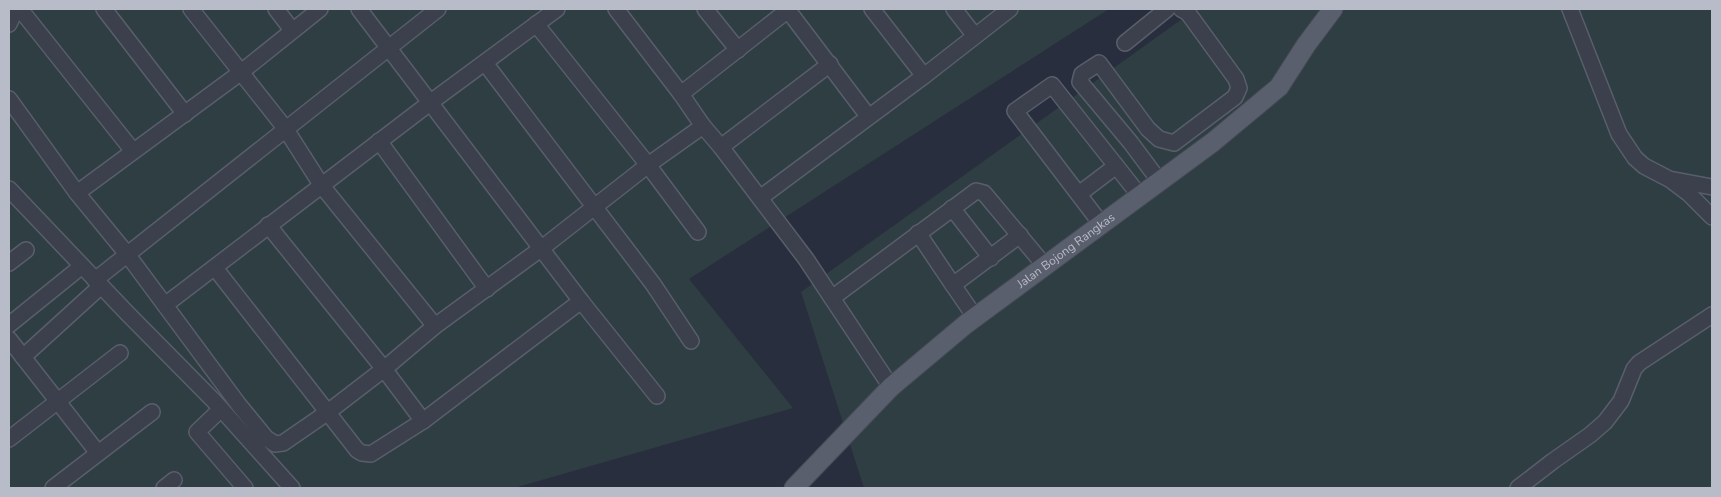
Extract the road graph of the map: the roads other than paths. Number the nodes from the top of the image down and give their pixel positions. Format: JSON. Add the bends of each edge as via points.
{"nodes":[{"id":1,"x":16,"y":9,"type":"edge"},
{"id":2,"x":20,"y":9,"type":"edge"},
{"id":3,"x":104,"y":9,"type":"edge"},
{"id":4,"x":191,"y":9,"type":"edge"},
{"id":5,"x":276,"y":9,"type":"edge"},
{"id":6,"x":320,"y":9,"type":"edge"},
{"id":7,"x":359,"y":9,"type":"edge"},
{"id":8,"x":438,"y":9,"type":"edge"},
{"id":9,"x":556,"y":9,"type":"edge"},
{"id":10,"x":616,"y":9,"type":"edge"},
{"id":11,"x":705,"y":9,"type":"edge"},
{"id":12,"x":787,"y":9,"type":"edge"},
{"id":13,"x":872,"y":9,"type":"edge"},
{"id":14,"x":954,"y":9,"type":"edge"},
{"id":15,"x":1010,"y":9,"type":"edge"},
{"id":16,"x":1167,"y":9,"type":"edge"},
{"id":17,"x":1181,"y":9,"type":"edge"},
{"id":18,"x":1333,"y":9,"type":"edge"},
{"id":19,"x":1570,"y":9,"type":"edge"},
{"id":20,"x":9,"y":24,"type":"edge"},
{"id":21,"x":536,"y":24,"type":"junction"},
{"id":22,"x":292,"y":30,"type":"junction"},
{"id":23,"x":975,"y":36,"type":"junction"},
{"id":24,"x":1125,"y":43,"type":"dead end"},
{"id":25,"x":388,"y":48,"type":"junction"},
{"id":26,"x":738,"y":50,"type":"junction"},
{"id":27,"x":485,"y":63,"type":"junction"},
{"id":28,"x":830,"y":64,"type":"junction"},
{"id":29,"x":240,"y":73,"type":"junction"},
{"id":30,"x":924,"y":76,"type":"junction"},
{"id":31,"x":681,"y":94,"type":"junction"},
{"id":32,"x":9,"y":100,"type":"edge"},
{"id":33,"x":431,"y":102,"type":"junction"},
{"id":34,"x":185,"y":114,"type":"junction"},
{"id":35,"x":868,"y":116,"type":"junction"},
{"id":36,"x":703,"y":126,"type":"junction"},
{"id":37,"x":285,"y":128,"type":"junction"},
{"id":38,"x":379,"y":142,"type":"junction"},
{"id":39,"x":721,"y":147,"type":"junction"},
{"id":40,"x":133,"y":151,"type":"junction"},
{"id":41,"x":648,"y":166,"type":"junction"},
{"id":42,"x":1116,"y":166,"type":"junction"},
{"id":43,"x":1669,"y":179,"type":"junction"},
{"id":44,"x":1160,"y":182,"type":"junction"},
{"id":45,"x":322,"y":186,"type":"junction"},
{"id":46,"x":1712,"y":187,"type":"edge"},
{"id":47,"x":9,"y":189,"type":"edge"},
{"id":48,"x":77,"y":193,"type":"junction"},
{"id":49,"x":1079,"y":194,"type":"junction"},
{"id":50,"x":1140,"y":196,"type":"junction"},
{"id":51,"x":760,"y":198,"type":"junction"},
{"id":52,"x":595,"y":208,"type":"junction"},
{"id":53,"x":952,"y":208,"type":"junction"},
{"id":54,"x":1712,"y":217,"type":"edge"},
{"id":55,"x":268,"y":225,"type":"junction"},
{"id":56,"x":1102,"y":225,"type":"junction"},
{"id":57,"x":698,"y":232,"type":"dead end"},
{"id":58,"x":918,"y":233,"type":"junction"},
{"id":59,"x":1020,"y":236,"type":"junction"},
{"id":60,"x":542,"y":248,"type":"junction"},
{"id":61,"x":26,"y":250,"type":"dead end"},
{"id":62,"x":127,"y":254,"type":"junction"},
{"id":63,"x":991,"y":258,"type":"junction"},
{"id":64,"x":9,"y":263,"type":"edge"},
{"id":65,"x":82,"y":266,"type":"junction"},
{"id":66,"x":1045,"y":266,"type":"junction"},
{"id":67,"x":215,"y":268,"type":"junction"},
{"id":68,"x":98,"y":283,"type":"junction"},
{"id":69,"x":953,"y":285,"type":"junction"},
{"id":70,"x":487,"y":289,"type":"junction"},
{"id":71,"x":832,"y":298,"type":"junction"},
{"id":72,"x":581,"y":301,"type":"junction"},
{"id":73,"x":165,"y":306,"type":"junction"},
{"id":74,"x":1712,"y":315,"type":"edge"},
{"id":75,"x":975,"y":317,"type":"junction"},
{"id":76,"x":435,"y":326,"type":"junction"},
{"id":77,"x":9,"y":337,"type":"edge"},
{"id":78,"x":691,"y":340,"type":"dead end"},
{"id":79,"x":120,"y":353,"type":"dead end"},
{"id":80,"x":23,"y":357,"type":"junction"},
{"id":81,"x":384,"y":369,"type":"junction"},
{"id":82,"x":890,"y":387,"type":"junction"},
{"id":83,"x":657,"y":396,"type":"dead end"},
{"id":84,"x":58,"y":402,"type":"junction"},
{"id":85,"x":221,"y":409,"type":"junction"},
{"id":86,"x":152,"y":412,"type":"dead end"},
{"id":87,"x":328,"y":412,"type":"junction"},
{"id":88,"x":423,"y":421,"type":"junction"},
{"id":89,"x":9,"y":440,"type":"edge"},
{"id":90,"x":98,"y":453,"type":"junction"},
{"id":91,"x":53,"y":488,"type":"edge"},
{"id":92,"x":245,"y":488,"type":"edge"},
{"id":93,"x":292,"y":488,"type":"edge"},
{"id":94,"x":794,"y":488,"type":"edge"},
{"id":95,"x":1518,"y":488,"type":"edge"}],
"edges":[{"from":1,"to":20,"type":"street"},
{"from":2,"to":40,"type":"street"},
{"from":3,"to":34,"type":"street"},
{"from":4,"to":29,"type":"street"},
{"from":5,"to":22,"type":"street"},
{"from":6,"to":22,"type":"street"},
{"from":7,"to":25,"type":"street"},
{"from":8,"to":25,"type":"street"},
{"from":9,"to":21,"type":"street"},
{"from":10,"to":31,"type":"street"},
{"from":11,"to":26,"type":"street"},
{"from":12,"to":26,"type":"street"},
{"from":12,"to":28,"type":"street"},
{"from":13,"to":30,"type":"street"},
{"from":14,"to":23,"type":"street"},
{"from":15,"to":23,"type":"street"},
{"from":16,"to":24,"type":"street"},
{"from":17,"to":44,"type":"street","via":[[1188,14],[1240,88],[1235,97],[1174,142],[1159,139],[1148,130],[1099,63],[1082,74],[1080,82]]},
{"from":18,"to":44,"type":"main road","name":"Jalan Bojong Rangkas","via":[[1279,87]]},
{"from":19,"to":43,"type":"street","via":[[1619,134],[1634,158]]},
{"from":21,"to":27,"type":"street"},
{"from":21,"to":41,"type":"street"},
{"from":22,"to":29,"type":"street"},
{"from":23,"to":30,"type":"street"},
{"from":25,"to":33,"type":"street"},
{"from":25,"to":37,"type":"street"},
{"from":26,"to":31,"type":"street"},
{"from":27,"to":33,"type":"street"},
{"from":27,"to":52,"type":"street"},
{"from":28,"to":35,"type":"street"},
{"from":28,"to":39,"type":"street"},
{"from":29,"to":34,"type":"street"},
{"from":29,"to":37,"type":"street"},
{"from":30,"to":35,"type":"street"},
{"from":31,"to":36,"type":"street"},
{"from":32,"to":48,"type":"street"},
{"from":33,"to":38,"type":"street"},
{"from":33,"to":60,"type":"street"},
{"from":34,"to":40,"type":"street"},
{"from":35,"to":51,"type":"street"},
{"from":36,"to":39,"type":"street"},
{"from":36,"to":41,"type":"street"},
{"from":37,"to":45,"type":"street"},
{"from":37,"to":62,"type":"street"},
{"from":38,"to":45,"type":"street"},
{"from":38,"to":70,"type":"street"},
{"from":39,"to":51,"type":"street"},
{"from":40,"to":48,"type":"street"},
{"from":41,"to":52,"type":"street"},
{"from":41,"to":57,"type":"street"},
{"from":42,"to":49,"type":"street"},
{"from":42,"to":49,"type":"street","via":[[1052,85],[1015,110]]},
{"from":42,"to":50,"type":"street"},
{"from":43,"to":46,"type":"street"},
{"from":43,"to":54,"type":"street"},
{"from":44,"to":50,"type":"main road","name":"Jalan Bojong Rangkas"},
{"from":45,"to":55,"type":"street"},
{"from":45,"to":76,"type":"street"},
{"from":47,"to":65,"type":"street"},
{"from":48,"to":62,"type":"street"},
{"from":49,"to":56,"type":"street"},
{"from":50,"to":56,"type":"main road","name":"Jalan Bojong Rangkas"},
{"from":51,"to":71,"type":"street"},
{"from":52,"to":60,"type":"street"},
{"from":52,"to":78,"type":"street"},
{"from":53,"to":58,"type":"street"},
{"from":53,"to":59,"type":"street","via":[[976,191],[984,193]]},
{"from":53,"to":63,"type":"street"},
{"from":55,"to":67,"type":"street"},
{"from":55,"to":81,"type":"street"},
{"from":56,"to":66,"type":"main road","name":"Jalan Bojong Rangkas"},
{"from":58,"to":69,"type":"street"},
{"from":58,"to":71,"type":"street"},
{"from":59,"to":63,"type":"street"},
{"from":59,"to":66,"type":"street"},
{"from":60,"to":70,"type":"street"},
{"from":60,"to":72,"type":"street"},
{"from":61,"to":64,"type":"street"},
{"from":62,"to":68,"type":"street"},
{"from":62,"to":73,"type":"street"},
{"from":63,"to":69,"type":"street"},
{"from":65,"to":68,"type":"street"},
{"from":65,"to":77,"type":"street"},
{"from":66,"to":75,"type":"main road","name":"Jalan Bojong Rangkas"},
{"from":67,"to":73,"type":"street"},
{"from":67,"to":87,"type":"street"},
{"from":68,"to":80,"type":"street"},
{"from":68,"to":85,"type":"street"},
{"from":69,"to":75,"type":"street"},
{"from":70,"to":76,"type":"street"},
{"from":71,"to":82,"type":"street"},
{"from":72,"to":83,"type":"street"},
{"from":72,"to":88,"type":"street"},
{"from":73,"to":87,"type":"street","via":[[239,405],[266,438],[275,444],[283,443]]},
{"from":74,"to":95,"type":"street","via":[[1639,363],[1621,400],[1605,422]]},
{"from":75,"to":82,"type":"main road","name":"Jalan Bojong Rangkas"},
{"from":76,"to":81,"type":"street"},
{"from":77,"to":80,"type":"street"},
{"from":79,"to":84,"type":"street"},
{"from":80,"to":84,"type":"street"},
{"from":81,"to":87,"type":"street"},
{"from":81,"to":88,"type":"street"},
{"from":82,"to":94,"type":"main road","name":"Jalan Bojong Rangkas"},
{"from":84,"to":89,"type":"street"},
{"from":84,"to":90,"type":"street"},
{"from":85,"to":92,"type":"street","via":[[197,432]]},
{"from":85,"to":93,"type":"street"},
{"from":86,"to":90,"type":"street"},
{"from":87,"to":88,"type":"street","via":[[357,450],[371,454]]},
{"from":90,"to":91,"type":"street"}]}
